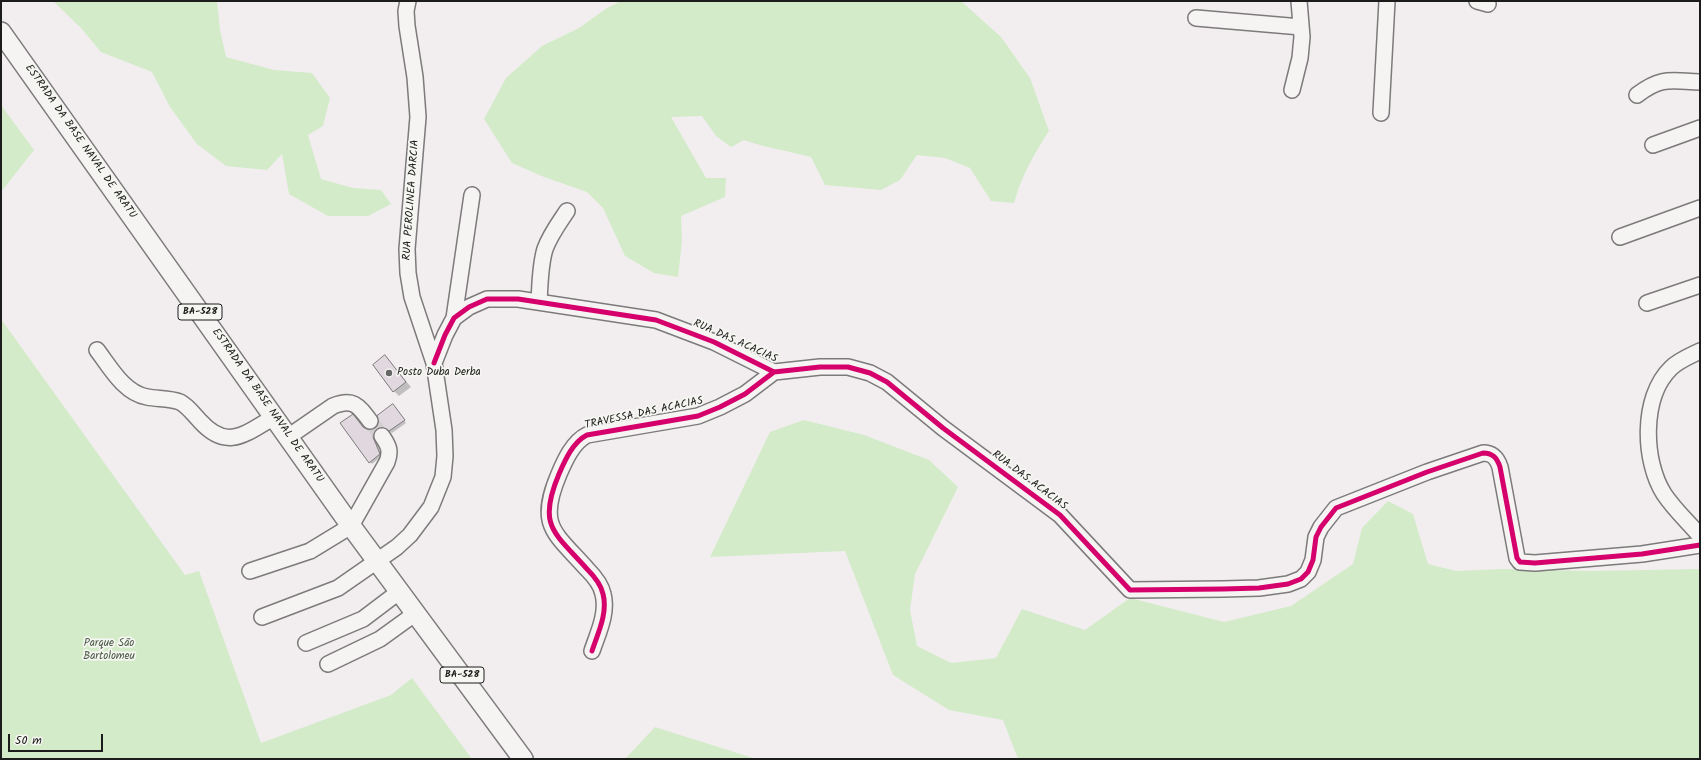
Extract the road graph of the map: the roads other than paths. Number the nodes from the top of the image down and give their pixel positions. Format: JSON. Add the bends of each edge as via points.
{"nodes":[{"id":1,"x":408,"y":1,"type":"edge"},
{"id":2,"x":1299,"y":1,"type":"edge"},
{"id":3,"x":1387,"y":1,"type":"edge"},
{"id":4,"x":1196,"y":18,"type":"dead end"},
{"id":5,"x":1302,"y":27,"type":"junction"},
{"id":6,"x":1,"y":32,"type":"edge"},
{"id":7,"x":1700,"y":82,"type":"edge"},
{"id":8,"x":1292,"y":90,"type":"dead end"},
{"id":9,"x":1637,"y":95,"type":"dead end"},
{"id":10,"x":1381,"y":113,"type":"dead end"},
{"id":11,"x":1700,"y":128,"type":"edge"},
{"id":12,"x":1653,"y":145,"type":"dead end"},
{"id":13,"x":472,"y":195,"type":"dead end"},
{"id":14,"x":1700,"y":208,"type":"edge"},
{"id":15,"x":567,"y":211,"type":"dead end"},
{"id":16,"x":1620,"y":237,"type":"dead end"},
{"id":17,"x":1700,"y":285,"type":"edge"},
{"id":18,"x":539,"y":302,"type":"junction"},
{"id":19,"x":1647,"y":303,"type":"dead end"},
{"id":20,"x":454,"y":318,"type":"junction"},
{"id":21,"x":97,"y":350,"type":"dead end"},
{"id":22,"x":1700,"y":352,"type":"edge"},
{"id":23,"x":434,"y":363,"type":"junction"},
{"id":24,"x":774,"y":372,"type":"junction"},
{"id":25,"x":274,"y":417,"type":"junction"},
{"id":26,"x":370,"y":421,"type":"tunnel mouth"},
{"id":27,"x":382,"y":436,"type":"tunnel mouth"},
{"id":28,"x":288,"y":437,"type":"junction"},
{"id":29,"x":351,"y":526,"type":"junction"},
{"id":30,"x":1700,"y":536,"type":"edge"},
{"id":31,"x":1700,"y":545,"type":"edge"},
{"id":32,"x":377,"y":561,"type":"junction"},
{"id":33,"x":250,"y":571,"type":"dead end"},
{"id":34,"x":400,"y":591,"type":"junction"},
{"id":35,"x":416,"y":613,"type":"junction"},
{"id":36,"x":262,"y":617,"type":"dead end"},
{"id":37,"x":306,"y":643,"type":"dead end"},
{"id":38,"x":592,"y":651,"type":"dead end"},
{"id":39,"x":328,"y":664,"type":"dead end"},
{"id":40,"x":523,"y":759,"type":"edge"}],
"edges":[{"from":1,"to":23,"type":"street","name":"RUA PEROLINEA DARCIA","via":[[407,26],[416,77],[418,118],[406,249],[412,297]]},
{"from":2,"to":5,"type":"street"},
{"from":3,"to":10,"type":"street"},
{"from":4,"to":5,"type":"street"},
{"from":5,"to":8,"type":"street","via":[[1300,58]]},
{"from":6,"to":25,"type":"main road","name":"ESTRADA DA BASE NAVAL DE ARATU","number":"BA-528"},
{"from":7,"to":9,"type":"street","via":[[1665,81],[1651,84]]},
{"from":11,"to":12,"type":"street"},
{"from":13,"to":20,"type":"street"},
{"from":14,"to":16,"type":"street"},
{"from":15,"to":18,"type":"street","via":[[545,249]]},
{"from":17,"to":19,"type":"street"},
{"from":18,"to":20,"type":"street","name":"RUA DAS ACACIAS","via":[[487,299],[468,306]]},
{"from":18,"to":24,"type":"street","name":"RUA DAS ACACIAS","via":[[656,320],[714,342]]},
{"from":20,"to":23,"type":"street","name":"RUA DAS ACACIAS"},
{"from":21,"to":25,"type":"street","via":[[122,383],[145,396],[180,402],[212,434],[230,438],[241,436]]},
{"from":22,"to":30,"type":"street","via":[[1675,365],[1662,380],[1654,395],[1648,426],[1648,453],[1654,473],[1664,494]]},
{"from":23,"to":32,"type":"street","name":"RUA PEROLINEA DARCIA","via":[[444,430],[443,477],[431,507],[421,523],[402,543]]},
{"from":24,"to":31,"type":"street","name":"RUA DAS ACACIAS","via":[[848,367],[870,373],[887,382],[943,428],[1060,516],[1130,590],[1259,588],[1288,584],[1302,579],[1314,560],[1316,537],[1320,527],[1336,508],[1483,453],[1494,456],[1500,467],[1517,558],[1520,562],[1536,563],[1642,554]]},
{"from":24,"to":38,"type":"street","name":"TRAVESSA DAS ACACIAS","via":[[745,394],[698,416],[587,435],[574,447],[554,484],[548,517],[556,534],[596,579],[603,595],[602,621]]},
{"from":25,"to":28,"type":"main road","name":"ESTRADA DA BASE NAVAL DE ARATU","number":"BA-528"},
{"from":26,"to":28,"type":"street","via":[[359,406],[350,402],[341,403],[332,406]]},
{"from":27,"to":29,"type":"street","via":[[389,446],[388,462]]},
{"from":28,"to":29,"type":"main road","name":"ESTRADA DA BASE NAVAL DE ARATU","number":"BA-528"},
{"from":29,"to":32,"type":"main road","name":"ESTRADA DA BASE NAVAL DE ARATU","number":"BA-528"},
{"from":29,"to":33,"type":"street","via":[[310,550]]},
{"from":32,"to":34,"type":"main road","name":"ESTRADA DA BASE NAVAL DE ARATU","number":"BA-528"},
{"from":32,"to":36,"type":"street","name":"RUA PEROLINEA DARCIA","via":[[338,588]]},
{"from":34,"to":35,"type":"main road","name":"ESTRADA DA BASE NAVAL DE ARATU","number":"BA-528"},
{"from":34,"to":37,"type":"street","via":[[363,619]]},
{"from":35,"to":39,"type":"street","via":[[380,640]]},
{"from":35,"to":40,"type":"main road","name":"ESTRADA DA BASE NAVAL DE ARATU","number":"BA-528"}]}
